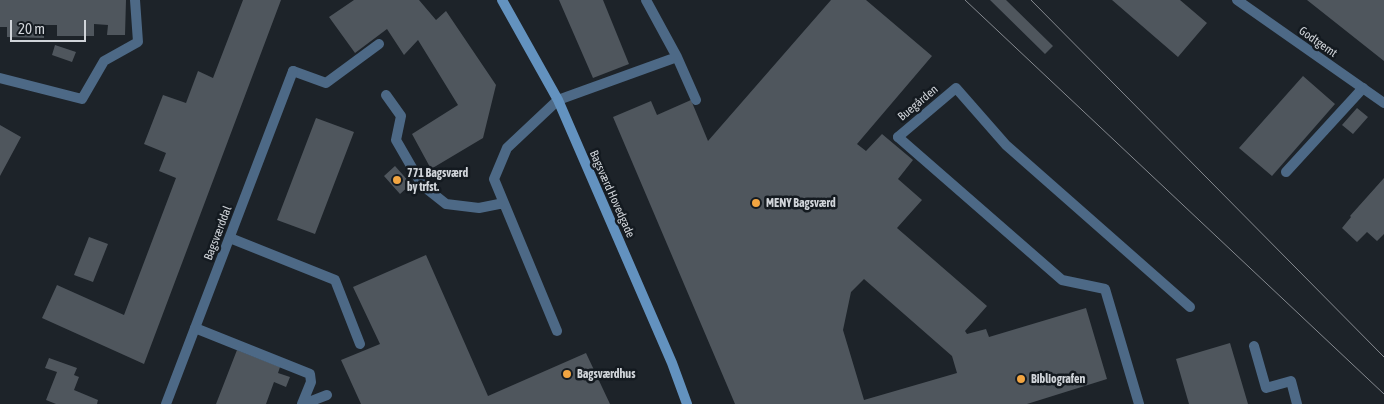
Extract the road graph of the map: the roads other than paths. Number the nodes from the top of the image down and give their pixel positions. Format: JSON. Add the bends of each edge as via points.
{"nodes":[{"id":1,"x":135,"y":0,"type":"edge"},
{"id":2,"x":502,"y":0,"type":"edge"},
{"id":3,"x":646,"y":0,"type":"edge"},
{"id":4,"x":1237,"y":0,"type":"edge"},
{"id":5,"x":379,"y":44,"type":"dead end"},
{"id":6,"x":677,"y":57,"type":"junction"},
{"id":7,"x":0,"y":78,"type":"edge"},
{"id":8,"x":1362,"y":88,"type":"junction"},
{"id":9,"x":386,"y":95,"type":"dead end"},
{"id":10,"x":558,"y":100,"type":"junction"},
{"id":11,"x":696,"y":100,"type":"dead end"},
{"id":12,"x":1384,"y":103,"type":"edge"},
{"id":13,"x":1286,"y":172,"type":"dead end"},
{"id":14,"x":504,"y":203,"type":"junction"},
{"id":15,"x":230,"y":238,"type":"junction"},
{"id":16,"x":1190,"y":307,"type":"dead end"},
{"id":17,"x":196,"y":328,"type":"junction"},
{"id":18,"x":557,"y":331,"type":"dead end"},
{"id":19,"x":360,"y":344,"type":"dead end"},
{"id":20,"x":1254,"y":346,"type":"dead end"},
{"id":21,"x":327,"y":395,"type":"dead end"},
{"id":22,"x":166,"y":404,"type":"edge"},
{"id":23,"x":303,"y":404,"type":"edge"},
{"id":24,"x":686,"y":404,"type":"edge"},
{"id":25,"x":1139,"y":404,"type":"edge"},
{"id":26,"x":1298,"y":404,"type":"edge"}],
"edges":[{"from":1,"to":7,"type":"street","via":[[138,42],[104,60],[82,99]]},
{"from":2,"to":10,"type":"street","name":"Bagsværd Hovedgade"},
{"from":3,"to":6,"type":"street"},
{"from":4,"to":8,"type":"street","name":"Godtgemt"},
{"from":5,"to":15,"type":"street","name":"Bagsværddal","via":[[326,83],[293,71]]},
{"from":6,"to":10,"type":"street"},
{"from":6,"to":11,"type":"street"},
{"from":8,"to":12,"type":"street","name":"Godtgemt"},
{"from":8,"to":13,"type":"street"},
{"from":9,"to":14,"type":"street","via":[[401,116],[396,140],[422,185],[446,204],[479,208]]},
{"from":10,"to":14,"type":"street","via":[[507,148],[494,179]]},
{"from":10,"to":24,"type":"street","name":"Bagsværd Hovedgade","via":[[672,363]]},
{"from":14,"to":18,"type":"street"},
{"from":15,"to":17,"type":"street","name":"Bagsværddal"},
{"from":15,"to":19,"type":"street","via":[[335,280]]},
{"from":16,"to":25,"type":"street","name":"Buegården","via":[[1006,145],[956,88],[898,136],[1062,280],[1105,288]]},
{"from":17,"to":22,"type":"street","name":"Bagsværddal"},
{"from":17,"to":23,"type":"street","via":[[310,374],[311,382]]},
{"from":20,"to":26,"type":"street","via":[[1266,388],[1291,381]]},
{"from":21,"to":23,"type":"street"}]}
